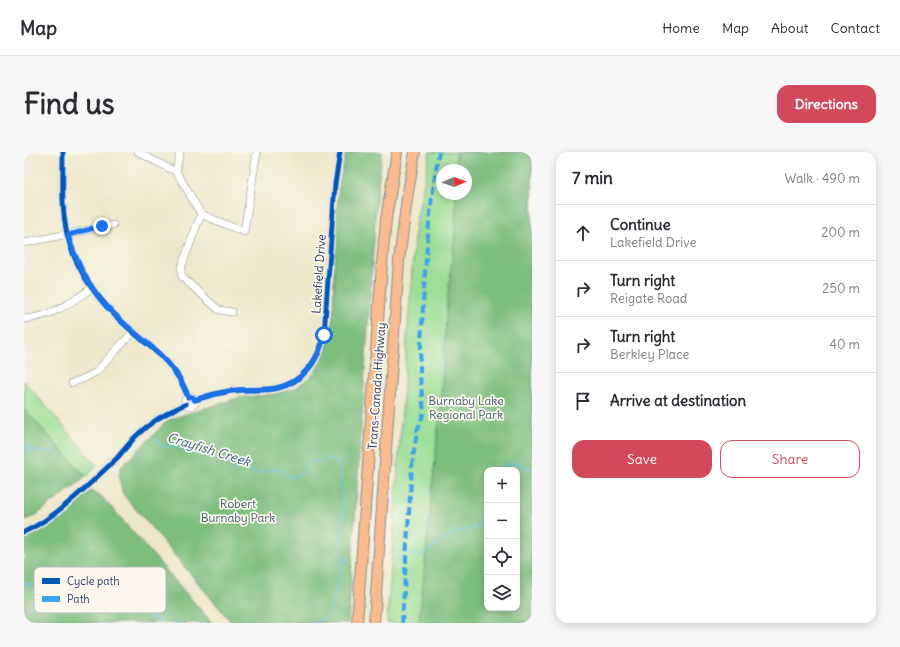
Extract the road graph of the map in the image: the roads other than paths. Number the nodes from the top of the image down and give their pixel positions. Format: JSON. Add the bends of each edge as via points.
{"nodes":[{"id":1,"x":63,"y":152,"type":"edge"},
{"id":2,"x":138,"y":152,"type":"edge"},
{"id":3,"x":180,"y":152,"type":"edge"},
{"id":4,"x":257,"y":152,"type":"edge"},
{"id":5,"x":340,"y":152,"type":"edge"},
{"id":6,"x":397,"y":152,"type":"edge"},
{"id":7,"x":415,"y":152,"type":"edge"},
{"id":8,"x":176,"y":171,"type":"junction"},
{"id":9,"x":201,"y":214,"type":"junction"},
{"id":10,"x":113,"y":225,"type":"dead end"},
{"id":11,"x":68,"y":235,"type":"junction"},
{"id":12,"x":24,"y":243,"type":"edge"},
{"id":13,"x":92,"y":288,"type":"junction"},
{"id":14,"x":232,"y":312,"type":"dead end"},
{"id":15,"x":24,"y":319,"type":"edge"},
{"id":16,"x":133,"y":332,"type":"junction"},
{"id":17,"x":72,"y":383,"type":"dead end"},
{"id":18,"x":192,"y":398,"type":"junction"},
{"id":19,"x":24,"y":532,"type":"edge"},
{"id":20,"x":357,"y":623,"type":"edge"},
{"id":21,"x":374,"y":623,"type":"edge"}],
"edges":[{"from":1,"to":11,"type":"street","via":[[63,202]]},
{"from":2,"to":8,"type":"street"},
{"from":3,"to":8,"type":"street"},
{"from":4,"to":9,"type":"street","via":[[244,232]]},
{"from":5,"to":18,"type":"street","name":"Lakefield Drive","via":[[335,184],[324,335],[315,360],[300,377],[278,388],[230,391]]},
{"from":6,"to":20,"type":"highway","name":"Trans-Canada Highway","via":[[386,219],[382,264]]},
{"from":7,"to":21,"type":"highway","name":"Trans-Canada Highway","via":[[406,198],[399,261]]},
{"from":8,"to":9,"type":"street"},
{"from":9,"to":14,"type":"street","via":[[181,274],[219,310]]},
{"from":10,"to":11,"type":"street"},
{"from":11,"to":12,"type":"street"},
{"from":11,"to":13,"type":"street","via":[[80,268]]},
{"from":13,"to":15,"type":"street","via":[[55,312]]},
{"from":13,"to":16,"type":"street"},
{"from":16,"to":17,"type":"street","via":[[96,372]]},
{"from":16,"to":18,"type":"street","via":[[169,364]]},
{"from":18,"to":19,"type":"street","via":[[153,422],[61,508]]}]}
